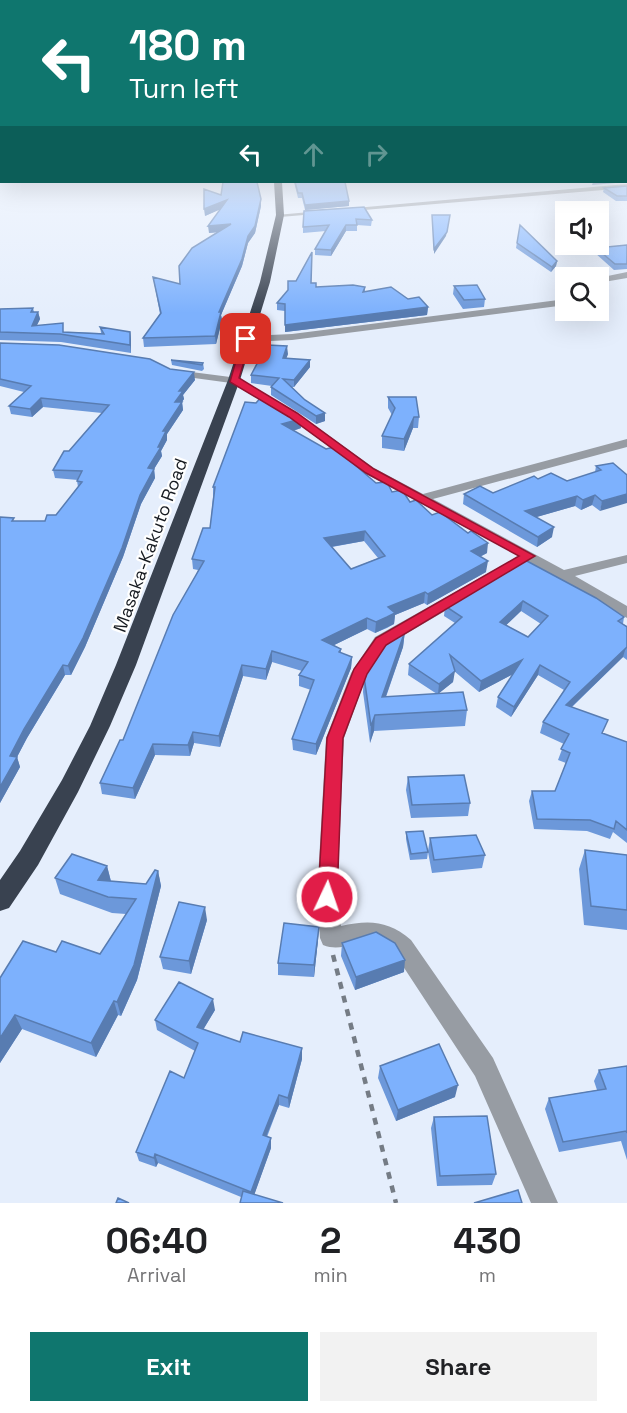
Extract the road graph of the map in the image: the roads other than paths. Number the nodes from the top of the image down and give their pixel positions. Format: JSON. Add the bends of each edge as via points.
{"nodes":[{"id":1,"x":279,"y":200,"type":"edge"},
{"id":2,"x":448,"y":200,"type":"edge"},
{"id":3,"x":280,"y":215,"type":"junction"},
{"id":4,"x":627,"y":275,"type":"edge"},
{"id":5,"x":609,"y":279,"type":"edge"},
{"id":6,"x":555,"y":303,"type":"edge"},
{"id":7,"x":246,"y":339,"type":"junction"},
{"id":8,"x":163,"y":367,"type":"edge"},
{"id":9,"x":234,"y":380,"type":"junction"},
{"id":10,"x":627,"y":443,"type":"edge"},
{"id":11,"x":421,"y":498,"type":"junction"},
{"id":12,"x":529,"y":556,"type":"junction"},
{"id":13,"x":627,"y":559,"type":"edge"},
{"id":14,"x":562,"y":575,"type":"junction"},
{"id":15,"x":627,"y":613,"type":"edge"},
{"id":16,"x":0,"y":900,"type":"edge"},
{"id":17,"x":545,"y":1203,"type":"edge"}],
"edges":[{"from":1,"to":3,"type":"highway","name":"Masaka-Kakuto Road"},
{"from":2,"to":3,"type":"street"},
{"from":3,"to":7,"type":"highway","name":"Masaka-Kakuto Road","via":[[265,282]]},
{"from":4,"to":5,"type":"street"},
{"from":6,"to":7,"type":"street","via":[[292,337]]},
{"from":7,"to":9,"type":"highway","name":"Masaka-Kakuto Road"},
{"from":8,"to":9,"type":"street","via":[[171,372]]},
{"from":9,"to":11,"type":"street","via":[[293,415],[370,471]]},
{"from":9,"to":16,"type":"highway","name":"Masaka-Kakuto Road","via":[[100,726],[64,797]]},
{"from":10,"to":11,"type":"street"},
{"from":11,"to":12,"type":"street"},
{"from":12,"to":14,"type":"street"},
{"from":12,"to":17,"type":"street","via":[[381,641],[359,673],[335,738],[327,897],[331,938],[383,931],[403,947],[484,1067]]},
{"from":13,"to":14,"type":"street"},
{"from":14,"to":15,"type":"street"}]}
